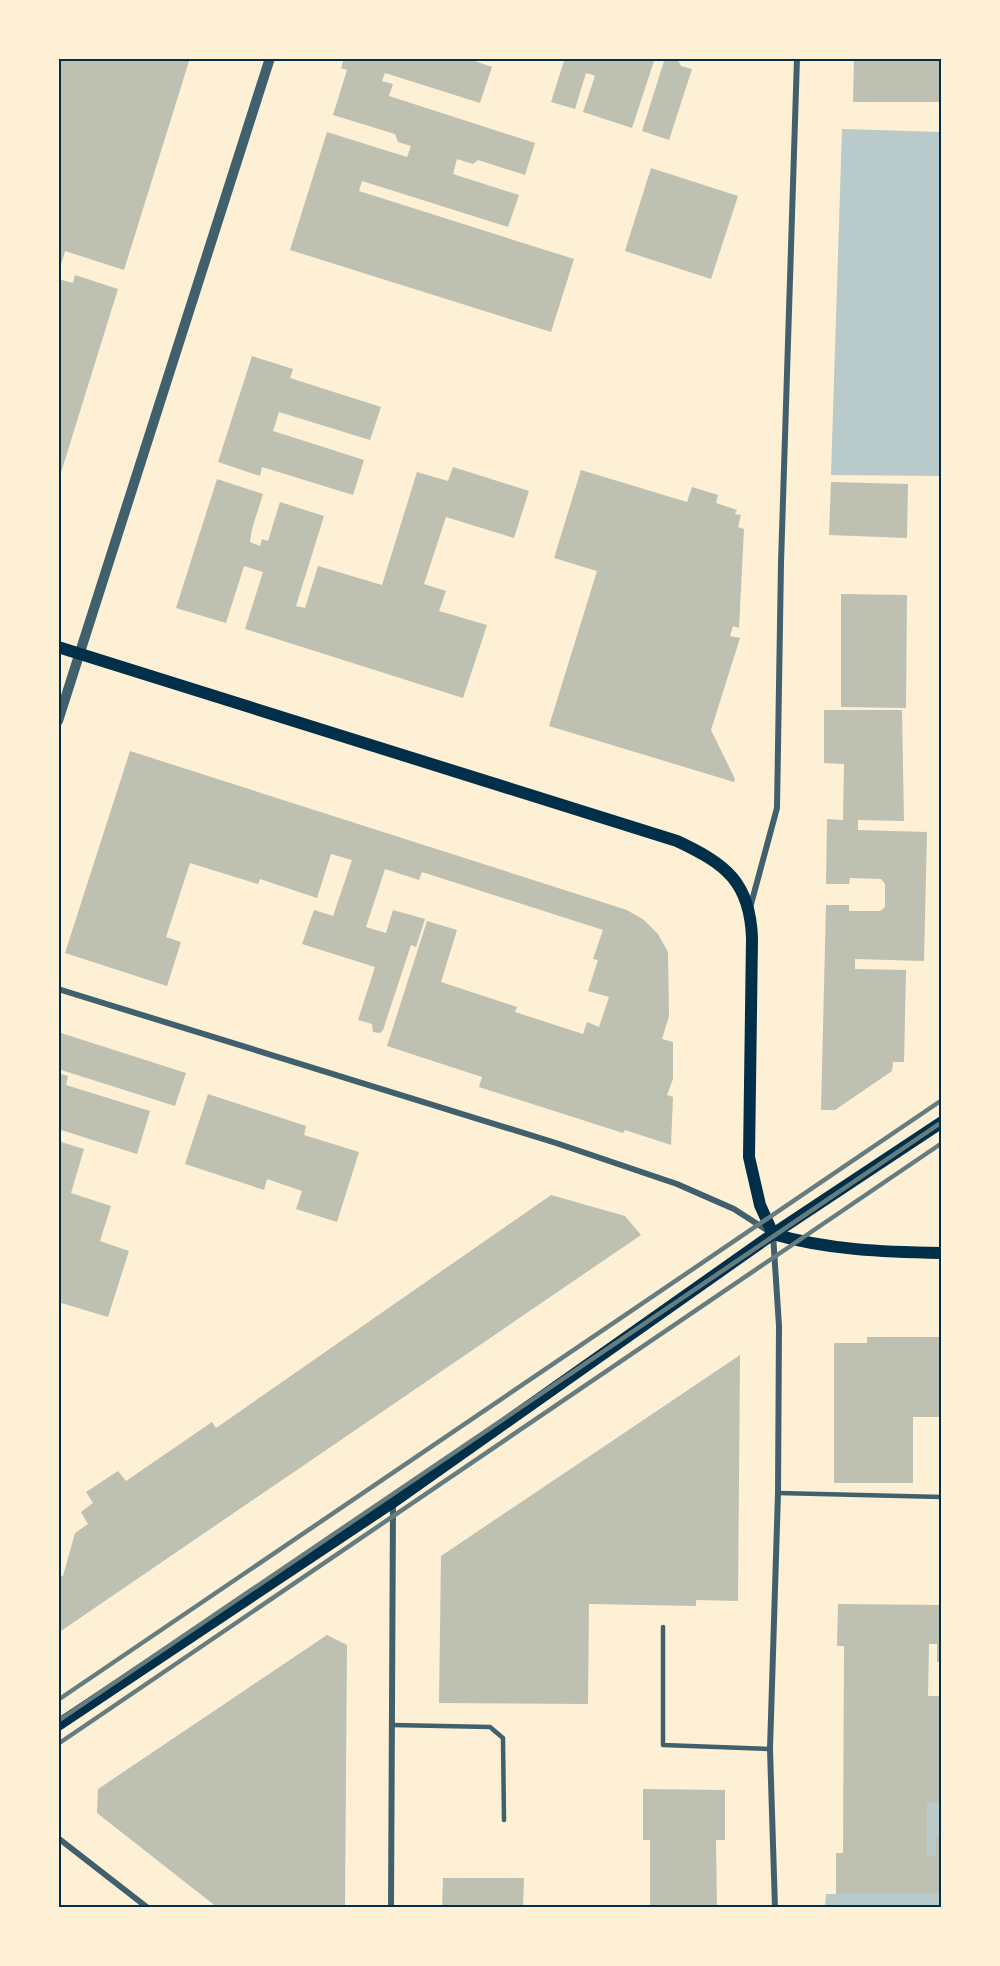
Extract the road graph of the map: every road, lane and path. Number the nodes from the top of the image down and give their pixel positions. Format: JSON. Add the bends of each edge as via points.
{"nodes":[{"id":1,"x":270,"y":58,"type":"edge"},
{"id":2,"x":797,"y":58,"type":"edge"},
{"id":3,"x":58,"y":646,"type":"edge"},
{"id":4,"x":80,"y":653,"type":"junction"},
{"id":5,"x":58,"y":721,"type":"edge"},
{"id":6,"x":750,"y":909,"type":"junction"},
{"id":7,"x":58,"y":989,"type":"edge"},
{"id":8,"x":942,"y":1122,"type":"edge"},
{"id":9,"x":773,"y":1234,"type":"junction"},
{"id":10,"x":942,"y":1253,"type":"edge"},
{"id":11,"x":778,"y":1493,"type":"junction"},
{"id":12,"x":942,"y":1497,"type":"edge"},
{"id":13,"x":393,"y":1502,"type":"junction"},
{"id":14,"x":663,"y":1627,"type":"dead end"},
{"id":15,"x":84,"y":1708,"type":"junction"},
{"id":16,"x":58,"y":1716,"type":"edge"},
{"id":17,"x":58,"y":1725,"type":"edge"},
{"id":18,"x":392,"y":1725,"type":"junction"},
{"id":19,"x":770,"y":1749,"type":"junction"},
{"id":20,"x":504,"y":1820,"type":"dead end"},
{"id":21,"x":58,"y":1838,"type":"edge"},
{"id":22,"x":148,"y":1908,"type":"edge"},
{"id":23,"x":391,"y":1908,"type":"edge"},
{"id":24,"x":775,"y":1908,"type":"edge"}],
"edges":[{"from":1,"to":4,"type":"street"},
{"from":2,"to":6,"type":"street","via":[[777,808]]},
{"from":3,"to":4,"type":"main road"},
{"from":4,"to":5,"type":"street"},
{"from":4,"to":6,"type":"main road","via":[[677,841],[726,871],[746,897]]},
{"from":6,"to":9,"type":"main road","via":[[748,1141],[753,1181]]},
{"from":7,"to":9,"type":"street","via":[[677,1184],[734,1209]]},
{"from":8,"to":9,"type":"main road"},
{"from":9,"to":10,"type":"main road","via":[[855,1250]]},
{"from":9,"to":11,"type":"street","via":[[779,1326]]},
{"from":9,"to":13,"type":"main road"},
{"from":11,"to":12,"type":"lane"},
{"from":11,"to":19,"type":"street"},
{"from":13,"to":15,"type":"main road"},
{"from":13,"to":18,"type":"street"},
{"from":14,"to":19,"type":"lane","via":[[663,1746]]},
{"from":15,"to":16,"type":"main road"},
{"from":15,"to":17,"type":"main road"},
{"from":18,"to":20,"type":"lane","via":[[490,1727],[503,1738]]},
{"from":18,"to":23,"type":"street"},
{"from":19,"to":24,"type":"street"},
{"from":21,"to":22,"type":"street"}]}
